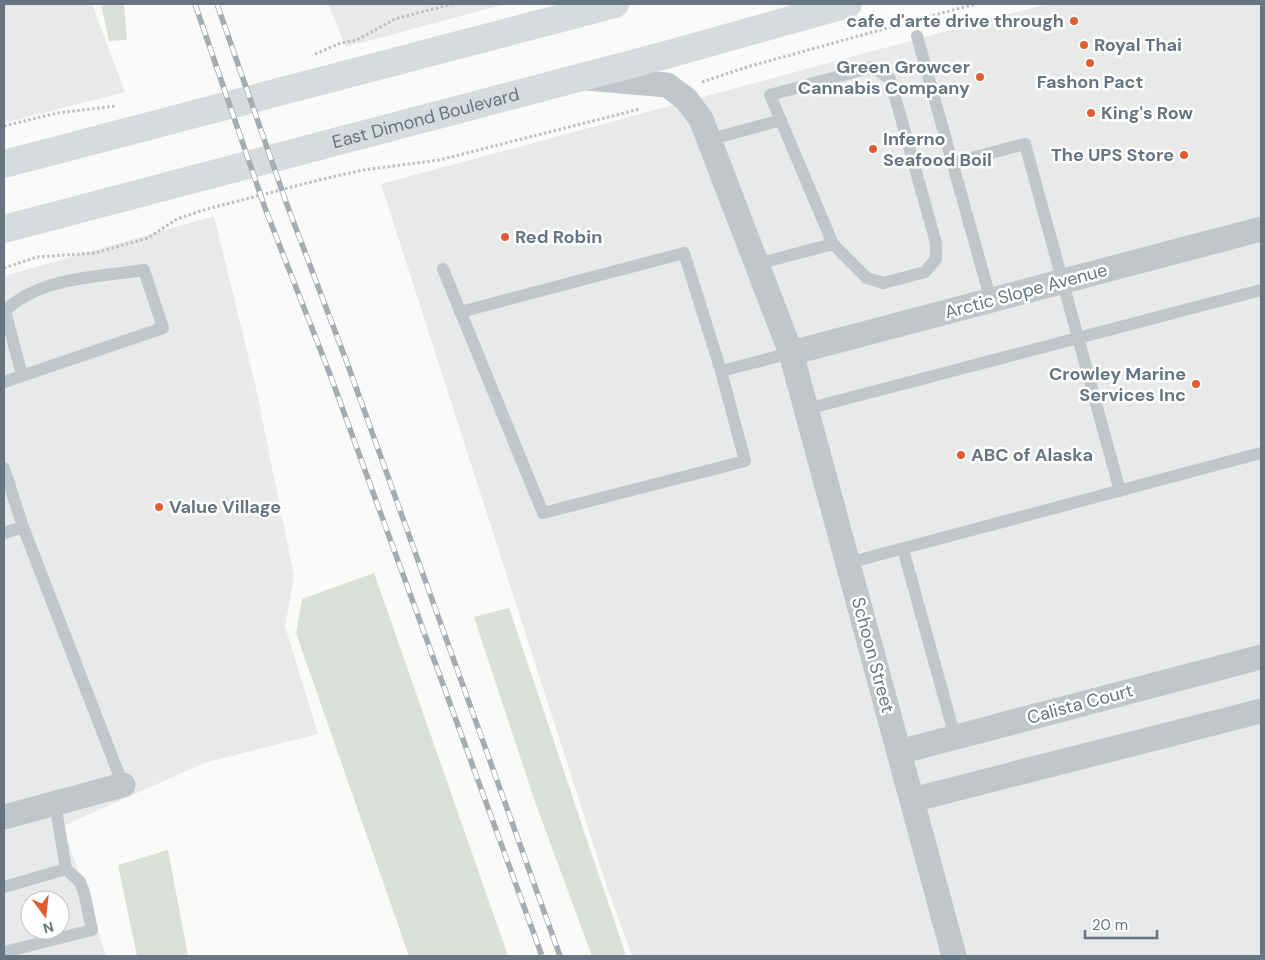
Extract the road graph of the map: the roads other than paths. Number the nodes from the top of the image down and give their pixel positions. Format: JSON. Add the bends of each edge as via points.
{"nodes":[{"id":1,"x":615,"y":4,"type":"edge"},
{"id":2,"x":848,"y":4,"type":"edge"},
{"id":3,"x":917,"y":36,"type":"dead end"},
{"id":4,"x":576,"y":77,"type":"junction"},
{"id":5,"x":781,"y":120,"type":"junction"},
{"id":6,"x":708,"y":140,"type":"junction"},
{"id":7,"x":952,"y":163,"type":"junction"},
{"id":8,"x":4,"y":164,"type":"edge"},
{"id":9,"x":4,"y":229,"type":"edge"},
{"id":10,"x":1261,"y":229,"type":"edge"},
{"id":11,"x":834,"y":244,"type":"junction"},
{"id":12,"x":757,"y":264,"type":"junction"},
{"id":13,"x":443,"y":269,"type":"dead end"},
{"id":14,"x":1063,"y":281,"type":"junction"},
{"id":15,"x":1261,"y":290,"type":"edge"},
{"id":16,"x":991,"y":301,"type":"junction"},
{"id":17,"x":460,"y":312,"type":"junction"},
{"id":18,"x":1078,"y":337,"type":"junction"},
{"id":19,"x":791,"y":353,"type":"junction"},
{"id":20,"x":721,"y":371,"type":"junction"},
{"id":21,"x":22,"y":375,"type":"junction"},
{"id":22,"x":4,"y":382,"type":"edge"},
{"id":23,"x":807,"y":409,"type":"junction"},
{"id":24,"x":1261,"y":453,"type":"edge"},
{"id":25,"x":4,"y":468,"type":"edge"},
{"id":26,"x":1120,"y":491,"type":"junction"},
{"id":27,"x":23,"y":527,"type":"junction"},
{"id":28,"x":4,"y":533,"type":"edge"},
{"id":29,"x":903,"y":549,"type":"junction"},
{"id":30,"x":848,"y":563,"type":"junction"},
{"id":31,"x":1261,"y":657,"type":"edge"},
{"id":32,"x":1261,"y":711,"type":"edge"},
{"id":33,"x":955,"y":737,"type":"junction"},
{"id":34,"x":899,"y":752,"type":"junction"},
{"id":35,"x":123,"y":785,"type":"joint"},
{"id":36,"x":912,"y":800,"type":"junction"},
{"id":37,"x":55,"y":803,"type":"junction"},
{"id":38,"x":4,"y":817,"type":"edge"},
{"id":39,"x":66,"y":869,"type":"junction"},
{"id":40,"x":4,"y":887,"type":"edge"},
{"id":41,"x":4,"y":952,"type":"edge"},
{"id":42,"x":954,"y":956,"type":"edge"}],
"edges":[{"from":1,"to":8,"type":"main road"},
{"from":2,"to":4,"type":"main road","name":"East Dimond Boulevard"},
{"from":3,"to":7,"type":"lane"},
{"from":4,"to":6,"type":"street","name":"Schoon Street","via":[[667,85],[686,99],[700,119]]},
{"from":4,"to":9,"type":"main road","name":"East Dimond Boulevard"},
{"from":5,"to":6,"type":"lane"},
{"from":5,"to":11,"type":"lane"},
{"from":5,"to":11,"type":"lane","via":[[770,95],[873,67],[890,79],[936,243],[936,259],[925,272],[883,283],[867,278]]},
{"from":6,"to":12,"type":"street","name":"Schoon Street"},
{"from":7,"to":14,"type":"lane","via":[[1025,144]]},
{"from":7,"to":16,"type":"lane"},
{"from":10,"to":14,"type":"street","name":"Arctic Slope Avenue"},
{"from":11,"to":12,"type":"lane"},
{"from":12,"to":19,"type":"street","name":"Schoon Street"},
{"from":13,"to":17,"type":"lane"},
{"from":14,"to":16,"type":"street","name":"Arctic Slope Avenue"},
{"from":14,"to":18,"type":"lane"},
{"from":15,"to":18,"type":"lane"},
{"from":16,"to":19,"type":"street","name":"Arctic Slope Avenue"},
{"from":17,"to":20,"type":"lane","via":[[684,253]]},
{"from":17,"to":20,"type":"lane","via":[[543,513],[745,461]]},
{"from":18,"to":23,"type":"lane"},
{"from":18,"to":26,"type":"lane"},
{"from":19,"to":20,"type":"lane"},
{"from":19,"to":23,"type":"street","name":"Schoon Street"},
{"from":21,"to":21,"type":"lane","via":[[163,328],[144,270],[65,282],[28,292],[15,301],[5,312]]},
{"from":21,"to":22,"type":"lane"},
{"from":23,"to":30,"type":"street","name":"Schoon Street"},
{"from":24,"to":26,"type":"lane"},
{"from":25,"to":27,"type":"lane"},
{"from":26,"to":29,"type":"lane"},
{"from":27,"to":28,"type":"lane"},
{"from":27,"to":35,"type":"lane"},
{"from":29,"to":30,"type":"lane"},
{"from":29,"to":33,"type":"lane"},
{"from":30,"to":34,"type":"street","name":"Schoon Street"},
{"from":31,"to":33,"type":"street","name":"Calista Court"},
{"from":32,"to":36,"type":"street"},
{"from":33,"to":34,"type":"street","name":"Calista Court"},
{"from":34,"to":36,"type":"street","name":"Schoon Street"},
{"from":35,"to":37,"type":"street"},
{"from":36,"to":42,"type":"street","name":"Schoon Street"},
{"from":37,"to":38,"type":"street"},
{"from":37,"to":39,"type":"lane"},
{"from":39,"to":40,"type":"lane"},
{"from":39,"to":41,"type":"lane","via":[[82,887],[92,930]]}]}
